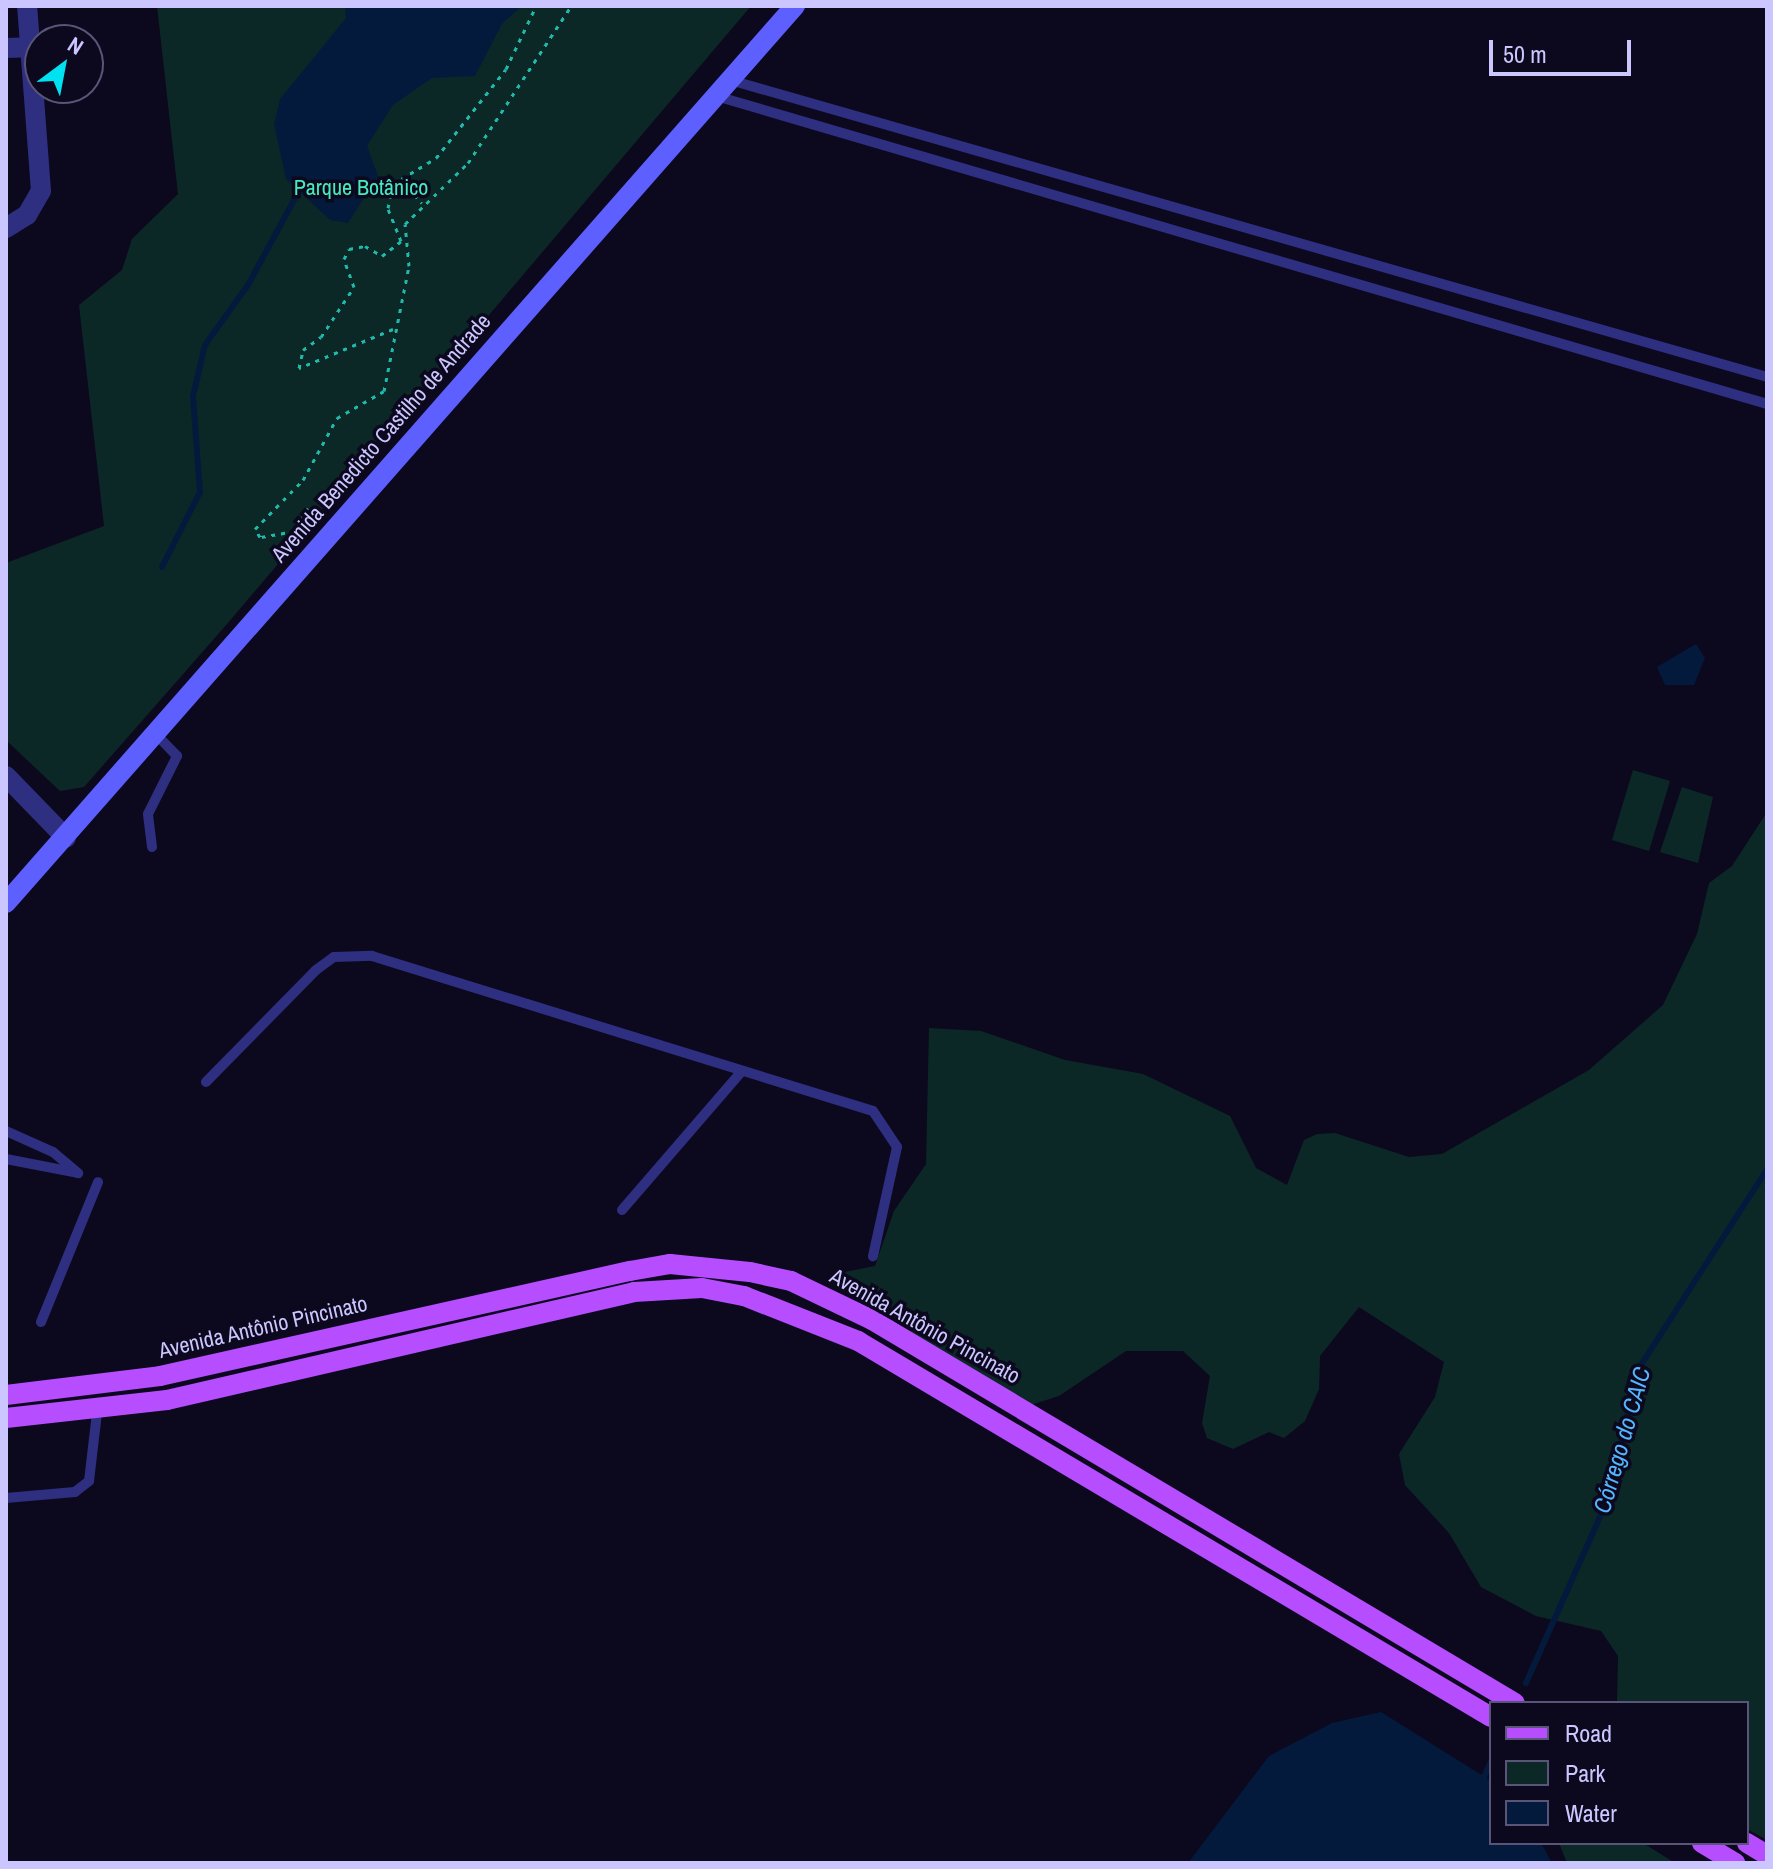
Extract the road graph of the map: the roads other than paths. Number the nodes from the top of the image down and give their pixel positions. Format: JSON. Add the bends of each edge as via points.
{"nodes":[{"id":1,"x":795,"y":6,"type":"edge"},
{"id":2,"x":730,"y":80,"type":"junction"},
{"id":3,"x":716,"y":96,"type":"junction"},
{"id":4,"x":34,"y":104,"type":"edge"},
{"id":5,"x":821,"y":108,"type":"junction"},
{"id":6,"x":817,"y":125,"type":"junction"},
{"id":7,"x":11,"y":227,"type":"edge"},
{"id":8,"x":1767,"y":377,"type":"edge"},
{"id":9,"x":1767,"y":404,"type":"edge"},
{"id":10,"x":157,"y":735,"type":"junction"},
{"id":11,"x":6,"y":776,"type":"edge"},
{"id":12,"x":66,"y":838,"type":"junction"},
{"id":13,"x":152,"y":847,"type":"dead end"},
{"id":14,"x":6,"y":903,"type":"edge"},
{"id":15,"x":741,"y":1072,"type":"junction"},
{"id":16,"x":206,"y":1082,"type":"dead end"},
{"id":17,"x":6,"y":1131,"type":"edge"},
{"id":18,"x":6,"y":1159,"type":"edge"},
{"id":19,"x":98,"y":1182,"type":"dead end"},
{"id":20,"x":622,"y":1210,"type":"dead end"},
{"id":21,"x":873,"y":1256,"type":"dead end"},
{"id":22,"x":41,"y":1322,"type":"dead end"},
{"id":23,"x":6,"y":1395,"type":"edge"},
{"id":24,"x":97,"y":1413,"type":"junction"},
{"id":25,"x":6,"y":1418,"type":"edge"},
{"id":26,"x":6,"y":1498,"type":"edge"},
{"id":27,"x":1512,"y":1701,"type":"edge"},
{"id":28,"x":1489,"y":1716,"type":"edge"},
{"id":29,"x":1749,"y":1844,"type":"edge"},
{"id":30,"x":1705,"y":1845,"type":"edge"},
{"id":31,"x":1767,"y":1855,"type":"edge"},
{"id":32,"x":1735,"y":1863,"type":"edge"}],
"edges":[{"from":1,"to":2,"type":"main road","name":"Avenida Benedicto Castilho de Andrade"},
{"from":2,"to":3,"type":"main road","name":"Avenida Benedicto Castilho de Andrade"},
{"from":2,"to":5,"type":"lane"},
{"from":3,"to":6,"type":"lane"},
{"from":3,"to":10,"type":"main road","name":"Avenida Benedicto Castilho de Andrade"},
{"from":4,"to":7,"type":"street","via":[[41,191]]},
{"from":5,"to":6,"type":"lane"},
{"from":5,"to":8,"type":"lane"},
{"from":6,"to":9,"type":"lane"},
{"from":10,"to":12,"type":"main road","name":"Avenida Benedicto Castilho de Andrade"},
{"from":10,"to":13,"type":"lane","via":[[177,756],[148,814]]},
{"from":11,"to":12,"type":"street"},
{"from":12,"to":14,"type":"main road","name":"Avenida Benedicto Castilho de Andrade"},
{"from":15,"to":16,"type":"lane","via":[[354,954],[316,970]]},
{"from":15,"to":20,"type":"lane"},
{"from":15,"to":21,"type":"lane","via":[[859,1104],[886,1121],[897,1147]]},
{"from":17,"to":18,"type":"lane","via":[[53,1152],[78,1173]]},
{"from":19,"to":22,"type":"lane"},
{"from":23,"to":27,"type":"main road","name":"Avenida Antônio Pincinato","via":[[160,1376],[670,1264],[750,1272],[791,1281],[872,1320]]},
{"from":24,"to":25,"type":"main road","name":"Avenida Antônio Pincinato"},
{"from":24,"to":26,"type":"lane","via":[[89,1481],[75,1492]]},
{"from":24,"to":28,"type":"main road","name":"Avenida Antônio Pincinato","via":[[634,1292],[702,1288],[744,1296],[858,1341]]},
{"from":29,"to":31,"type":"main road"},
{"from":30,"to":32,"type":"main road"}]}
